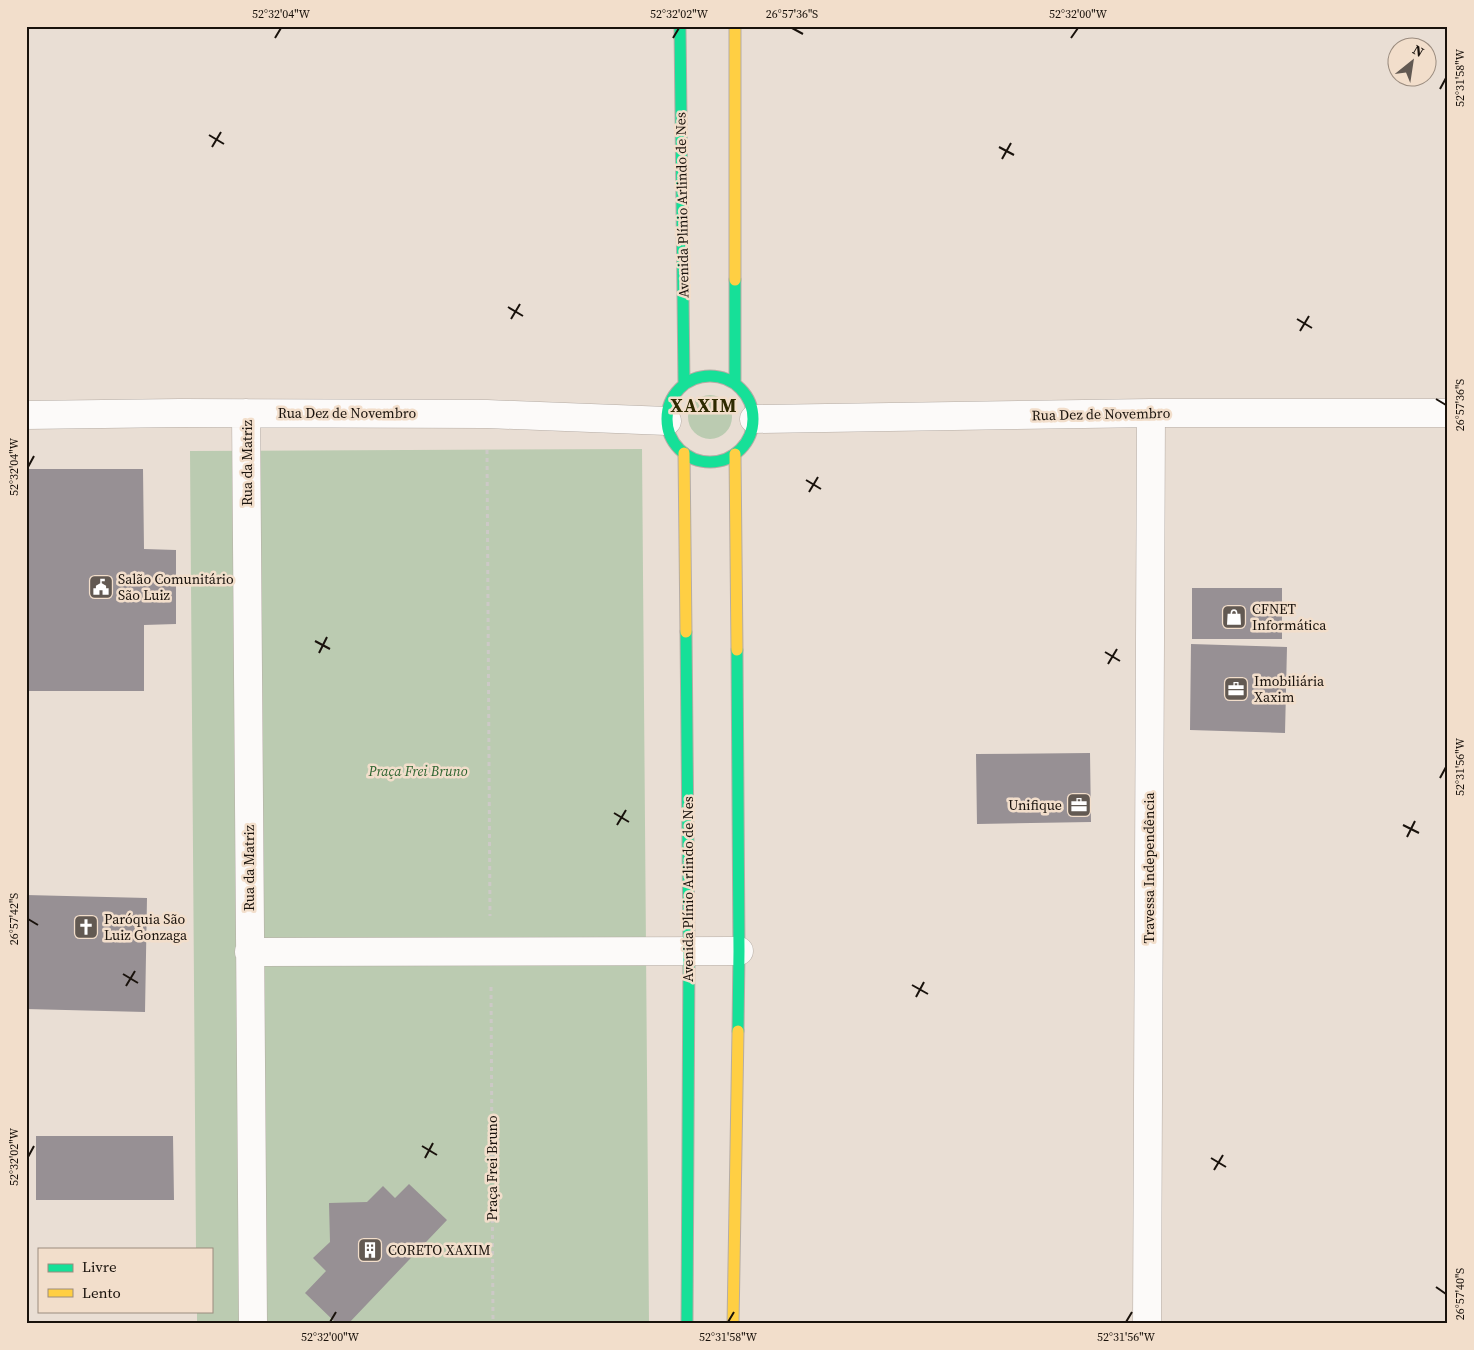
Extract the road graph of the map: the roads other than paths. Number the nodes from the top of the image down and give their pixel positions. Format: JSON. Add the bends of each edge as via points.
{"nodes":[{"id":1,"x":680,"y":26,"type":"edge"},
{"id":2,"x":735,"y":26,"type":"edge"},
{"id":3,"x":736,"y":383,"type":"junction"},
{"id":4,"x":684,"y":384,"type":"junction"},
{"id":5,"x":246,"y":413,"type":"junction"},
{"id":6,"x":1151,"y":413,"type":"junction"},
{"id":7,"x":1448,"y":413,"type":"edge"},
{"id":8,"x":26,"y":415,"type":"edge"},
{"id":9,"x":754,"y":419,"type":"junction"},
{"id":10,"x":667,"y":421,"type":"junction"},
{"id":11,"x":684,"y":453,"type":"junction"},
{"id":12,"x":735,"y":454,"type":"junction"},
{"id":13,"x":689,"y":950,"type":"junction"},
{"id":14,"x":739,"y":951,"type":"junction"},
{"id":15,"x":250,"y":952,"type":"junction"},
{"id":16,"x":253,"y":1324,"type":"edge"},
{"id":17,"x":687,"y":1324,"type":"edge"},
{"id":18,"x":734,"y":1324,"type":"edge"},
{"id":19,"x":1147,"y":1324,"type":"edge"}],
"edges":[{"from":1,"to":4,"type":"main road","name":"Avenida Plínio Arlindo de Nes"},
{"from":2,"to":3,"type":"main road"},
{"from":3,"to":4,"type":"main road","via":[[708,375]]},
{"from":3,"to":9,"type":"main road","via":[[751,405]]},
{"from":4,"to":10,"type":"main road","via":[[671,399]]},
{"from":5,"to":8,"type":"street","name":"Rua Dez de Novembro"},
{"from":5,"to":10,"type":"street","name":"Rua Dez de Novembro","via":[[487,414]]},
{"from":5,"to":15,"type":"street","name":"Rua da Matriz"},
{"from":6,"to":7,"type":"street","name":"Rua Dez de Novembro"},
{"from":6,"to":9,"type":"street","name":"Rua Dez de Novembro"},
{"from":6,"to":19,"type":"street","name":"Travessa Independência"},
{"from":9,"to":12,"type":"main road","via":[[745,445]]},
{"from":10,"to":11,"type":"main road","via":[[674,442]]},
{"from":11,"to":12,"type":"main road","via":[[696,460],[710,462]]},
{"from":11,"to":13,"type":"main road","name":"Avenida Plínio Arlindo de Nes"},
{"from":12,"to":14,"type":"main road"},
{"from":13,"to":14,"type":"street"},
{"from":13,"to":15,"type":"street"},
{"from":13,"to":17,"type":"main road","name":"Avenida Plínio Arlindo de Nes"},
{"from":14,"to":18,"type":"main road"},
{"from":15,"to":16,"type":"street","name":"Rua da Matriz"}]}
